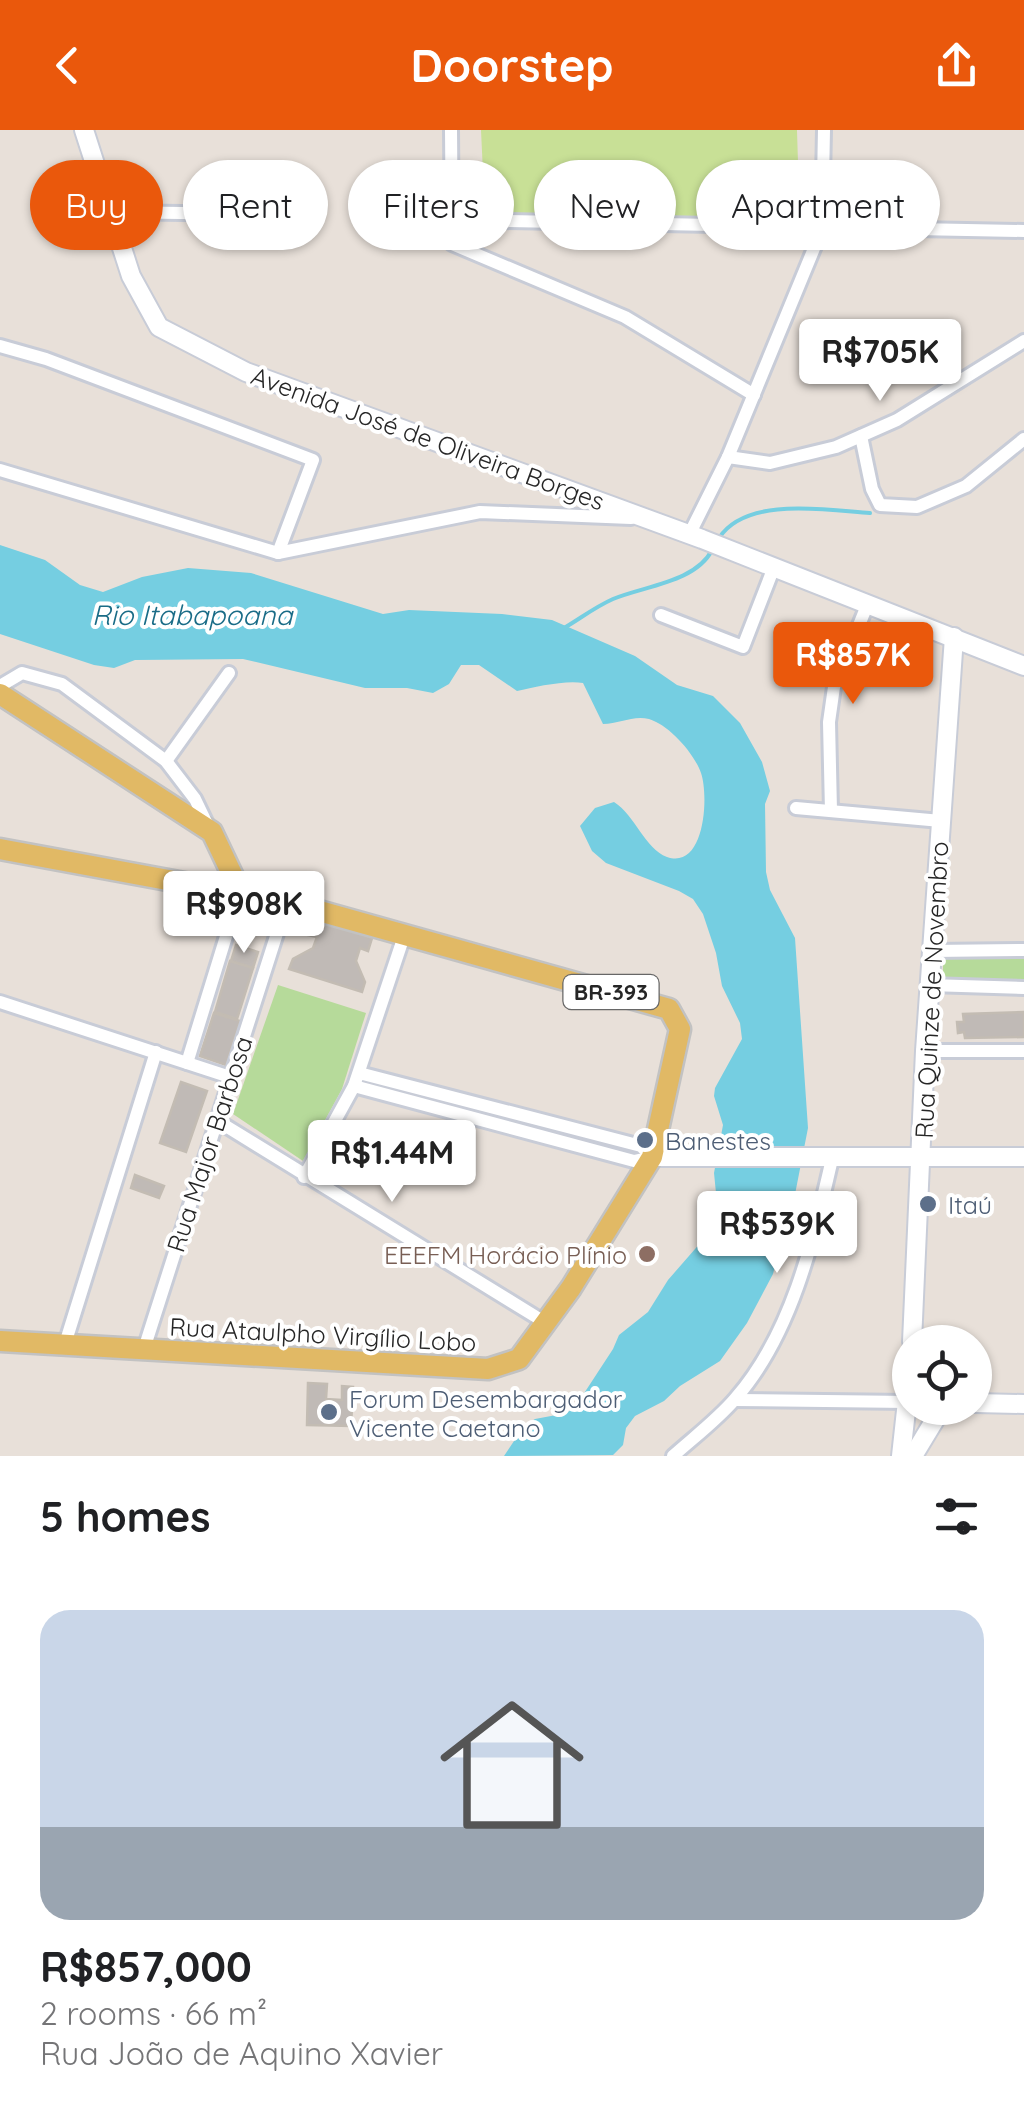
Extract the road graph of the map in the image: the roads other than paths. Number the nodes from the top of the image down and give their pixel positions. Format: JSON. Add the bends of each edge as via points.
{"nodes":[{"id":1,"x":84,"y":130,"type":"edge"},
{"id":2,"x":451,"y":130,"type":"edge"},
{"id":3,"x":824,"y":130,"type":"edge"},
{"id":4,"x":94,"y":160,"type":"edge"},
{"id":5,"x":451,"y":160,"type":"edge"},
{"id":6,"x":823,"y":160,"type":"edge"},
{"id":7,"x":514,"y":222,"type":"edge"},
{"id":8,"x":696,"y":226,"type":"edge"},
{"id":9,"x":940,"y":230,"type":"edge"},
{"id":10,"x":1024,"y":231,"type":"edge"},
{"id":11,"x":122,"y":250,"type":"edge"},
{"id":12,"x":466,"y":250,"type":"edge"},
{"id":13,"x":813,"y":250,"type":"edge"},
{"id":14,"x":1024,"y":341,"type":"edge"},
{"id":15,"x":0,"y":346,"type":"edge"},
{"id":16,"x":754,"y":395,"type":"junction"},
{"id":17,"x":860,"y":436,"type":"junction"},
{"id":18,"x":1024,"y":439,"type":"edge"},
{"id":19,"x":728,"y":457,"type":"junction"},
{"id":20,"x":0,"y":470,"type":"edge"},
{"id":21,"x":648,"y":519,"type":"junction"},
{"id":22,"x":696,"y":537,"type":"junction"},
{"id":23,"x":278,"y":553,"type":"junction"},
{"id":24,"x":774,"y":567,"type":"junction"},
{"id":25,"x":868,"y":604,"type":"junction"},
{"id":26,"x":661,"y":615,"type":"dead end"},
{"id":27,"x":954,"y":637,"type":"junction"},
{"id":28,"x":1024,"y":666,"type":"edge"},
{"id":29,"x":229,"y":672,"type":"dead end"},
{"id":30,"x":0,"y":686,"type":"edge"},
{"id":31,"x":0,"y":694,"type":"edge"},
{"id":32,"x":166,"y":761,"type":"junction"},
{"id":33,"x":796,"y":808,"type":"dead end"},
{"id":34,"x":831,"y":811,"type":"junction"},
{"id":35,"x":941,"y":821,"type":"junction"},
{"id":36,"x":212,"y":832,"type":"junction"},
{"id":37,"x":0,"y":849,"type":"edge"},
{"id":38,"x":240,"y":892,"type":"junction"},
{"id":39,"x":288,"y":902,"type":"junction"},
{"id":40,"x":406,"y":933,"type":"junction"},
{"id":41,"x":1024,"y":950,"type":"edge"},
{"id":42,"x":932,"y":951,"type":"junction"},
{"id":43,"x":930,"y":986,"type":"junction"},
{"id":44,"x":1024,"y":988,"type":"edge"},
{"id":45,"x":0,"y":1002,"type":"edge"},
{"id":46,"x":925,"y":1051,"type":"junction"},
{"id":47,"x":1024,"y":1051,"type":"edge"},
{"id":48,"x":156,"y":1052,"type":"junction"},
{"id":49,"x":188,"y":1063,"type":"junction"},
{"id":50,"x":230,"y":1076,"type":"junction"},
{"id":51,"x":357,"y":1080,"type":"junction"},
{"id":52,"x":216,"y":1120,"type":"junction"},
{"id":53,"x":1024,"y":1156,"type":"edge"},
{"id":54,"x":652,"y":1157,"type":"junction"},
{"id":55,"x":921,"y":1158,"type":"junction"},
{"id":56,"x":822,"y":1159,"type":"junction"},
{"id":57,"x":304,"y":1177,"type":"junction"},
{"id":58,"x":546,"y":1323,"type":"junction"},
{"id":59,"x":913,"y":1325,"type":"edge"},
{"id":60,"x":0,"y":1341,"type":"edge"},
{"id":61,"x":65,"y":1344,"type":"junction"},
{"id":62,"x":144,"y":1349,"type":"junction"},
{"id":63,"x":735,"y":1400,"type":"junction"},
{"id":64,"x":892,"y":1402,"type":"edge"},
{"id":65,"x":992,"y":1403,"type":"edge"},
{"id":66,"x":1024,"y":1404,"type":"edge"},
{"id":67,"x":906,"y":1425,"type":"edge"},
{"id":68,"x":932,"y":1425,"type":"edge"},
{"id":69,"x":672,"y":1456,"type":"edge"},
{"id":70,"x":901,"y":1456,"type":"edge"},
{"id":71,"x":914,"y":1456,"type":"edge"}],
"edges":[{"from":1,"to":4,"type":"main road"},
{"from":2,"to":5,"type":"street"},
{"from":3,"to":6,"type":"street"},
{"from":7,"to":8,"type":"street"},
{"from":9,"to":10,"type":"street"},
{"from":11,"to":21,"type":"main road","name":"Avenida José de Oliveira Borges","via":[[159,327],[246,372]]},
{"from":12,"to":16,"type":"street","via":[[625,316]]},
{"from":13,"to":16,"type":"street"},
{"from":14,"to":17,"type":"street"},
{"from":15,"to":23,"type":"street","via":[[313,460]]},
{"from":16,"to":19,"type":"street"},
{"from":17,"to":18,"type":"street","via":[[880,505],[917,506],[966,486]]},
{"from":17,"to":19,"type":"street","via":[[770,462]]},
{"from":19,"to":22,"type":"street"},
{"from":20,"to":23,"type":"street"},
{"from":21,"to":22,"type":"main road","name":"Avenida José de Oliveira Borges"},
{"from":21,"to":23,"type":"street","via":[[480,512]]},
{"from":22,"to":24,"type":"main road","name":"Avenida José de Oliveira Borges"},
{"from":24,"to":25,"type":"main road","name":"Avenida José de Oliveira Borges"},
{"from":24,"to":26,"type":"street","via":[[742,647]]},
{"from":25,"to":27,"type":"main road","name":"Avenida José de Oliveira Borges"},
{"from":25,"to":34,"type":"street","via":[[834,687]]},
{"from":27,"to":28,"type":"main road","name":"Avenida José de Oliveira Borges"},
{"from":27,"to":35,"type":"main road","name":"Rua Quinze de Novembro"},
{"from":29,"to":32,"type":"street"},
{"from":30,"to":32,"type":"street","via":[[22,674],[62,684]]},
{"from":31,"to":36,"type":"main road"},
{"from":32,"to":36,"type":"street"},
{"from":33,"to":34,"type":"street"},
{"from":34,"to":35,"type":"street"},
{"from":35,"to":42,"type":"main road","name":"Rua Quinze de Novembro"},
{"from":36,"to":38,"type":"main road"},
{"from":37,"to":38,"type":"main road","number":"BR-393"},
{"from":38,"to":39,"type":"main road","number":"BR-393"},
{"from":38,"to":49,"type":"street"},
{"from":39,"to":40,"type":"main road","number":"BR-393"},
{"from":39,"to":50,"type":"street","name":"Rua Major Barbosa"},
{"from":40,"to":51,"type":"street"},
{"from":40,"to":54,"type":"main road","number":"BR-393","via":[[669,1009],[680,1029]]},
{"from":41,"to":42,"type":"street"},
{"from":42,"to":43,"type":"main road","name":"Rua Quinze de Novembro"},
{"from":43,"to":44,"type":"street"},
{"from":43,"to":46,"type":"main road","name":"Rua Quinze de Novembro"},
{"from":45,"to":48,"type":"street"},
{"from":46,"to":47,"type":"street"},
{"from":46,"to":55,"type":"main road","name":"Rua Quinze de Novembro"},
{"from":48,"to":49,"type":"street"},
{"from":48,"to":61,"type":"street"},
{"from":49,"to":50,"type":"street"},
{"from":50,"to":52,"type":"street","name":"Rua Major Barbosa"},
{"from":51,"to":54,"type":"street","via":[[634,1161]]},
{"from":51,"to":57,"type":"street"},
{"from":52,"to":57,"type":"street"},
{"from":52,"to":62,"type":"street","name":"Rua Major Barbosa"},
{"from":53,"to":55,"type":"main road"},
{"from":54,"to":56,"type":"main road"},
{"from":54,"to":58,"type":"main road","name":"Rua Ataulpho Virgílio Lobo"},
{"from":55,"to":56,"type":"main road"},
{"from":55,"to":59,"type":"main road","name":"Rua Quinze de Novembro"},
{"from":56,"to":63,"type":"street","via":[[803,1270],[778,1330]]},
{"from":57,"to":58,"type":"street"},
{"from":58,"to":62,"type":"main road","name":"Rua Ataulpho Virgílio Lobo","via":[[520,1359],[488,1368]]},
{"from":60,"to":61,"type":"main road","name":"Rua Ataulpho Virgílio Lobo"},
{"from":61,"to":62,"type":"main road","name":"Rua Ataulpho Virgílio Lobo"},
{"from":63,"to":64,"type":"street"},
{"from":63,"to":69,"type":"street"},
{"from":65,"to":66,"type":"main road"},
{"from":67,"to":70,"type":"main road"},
{"from":68,"to":71,"type":"main road"}]}
